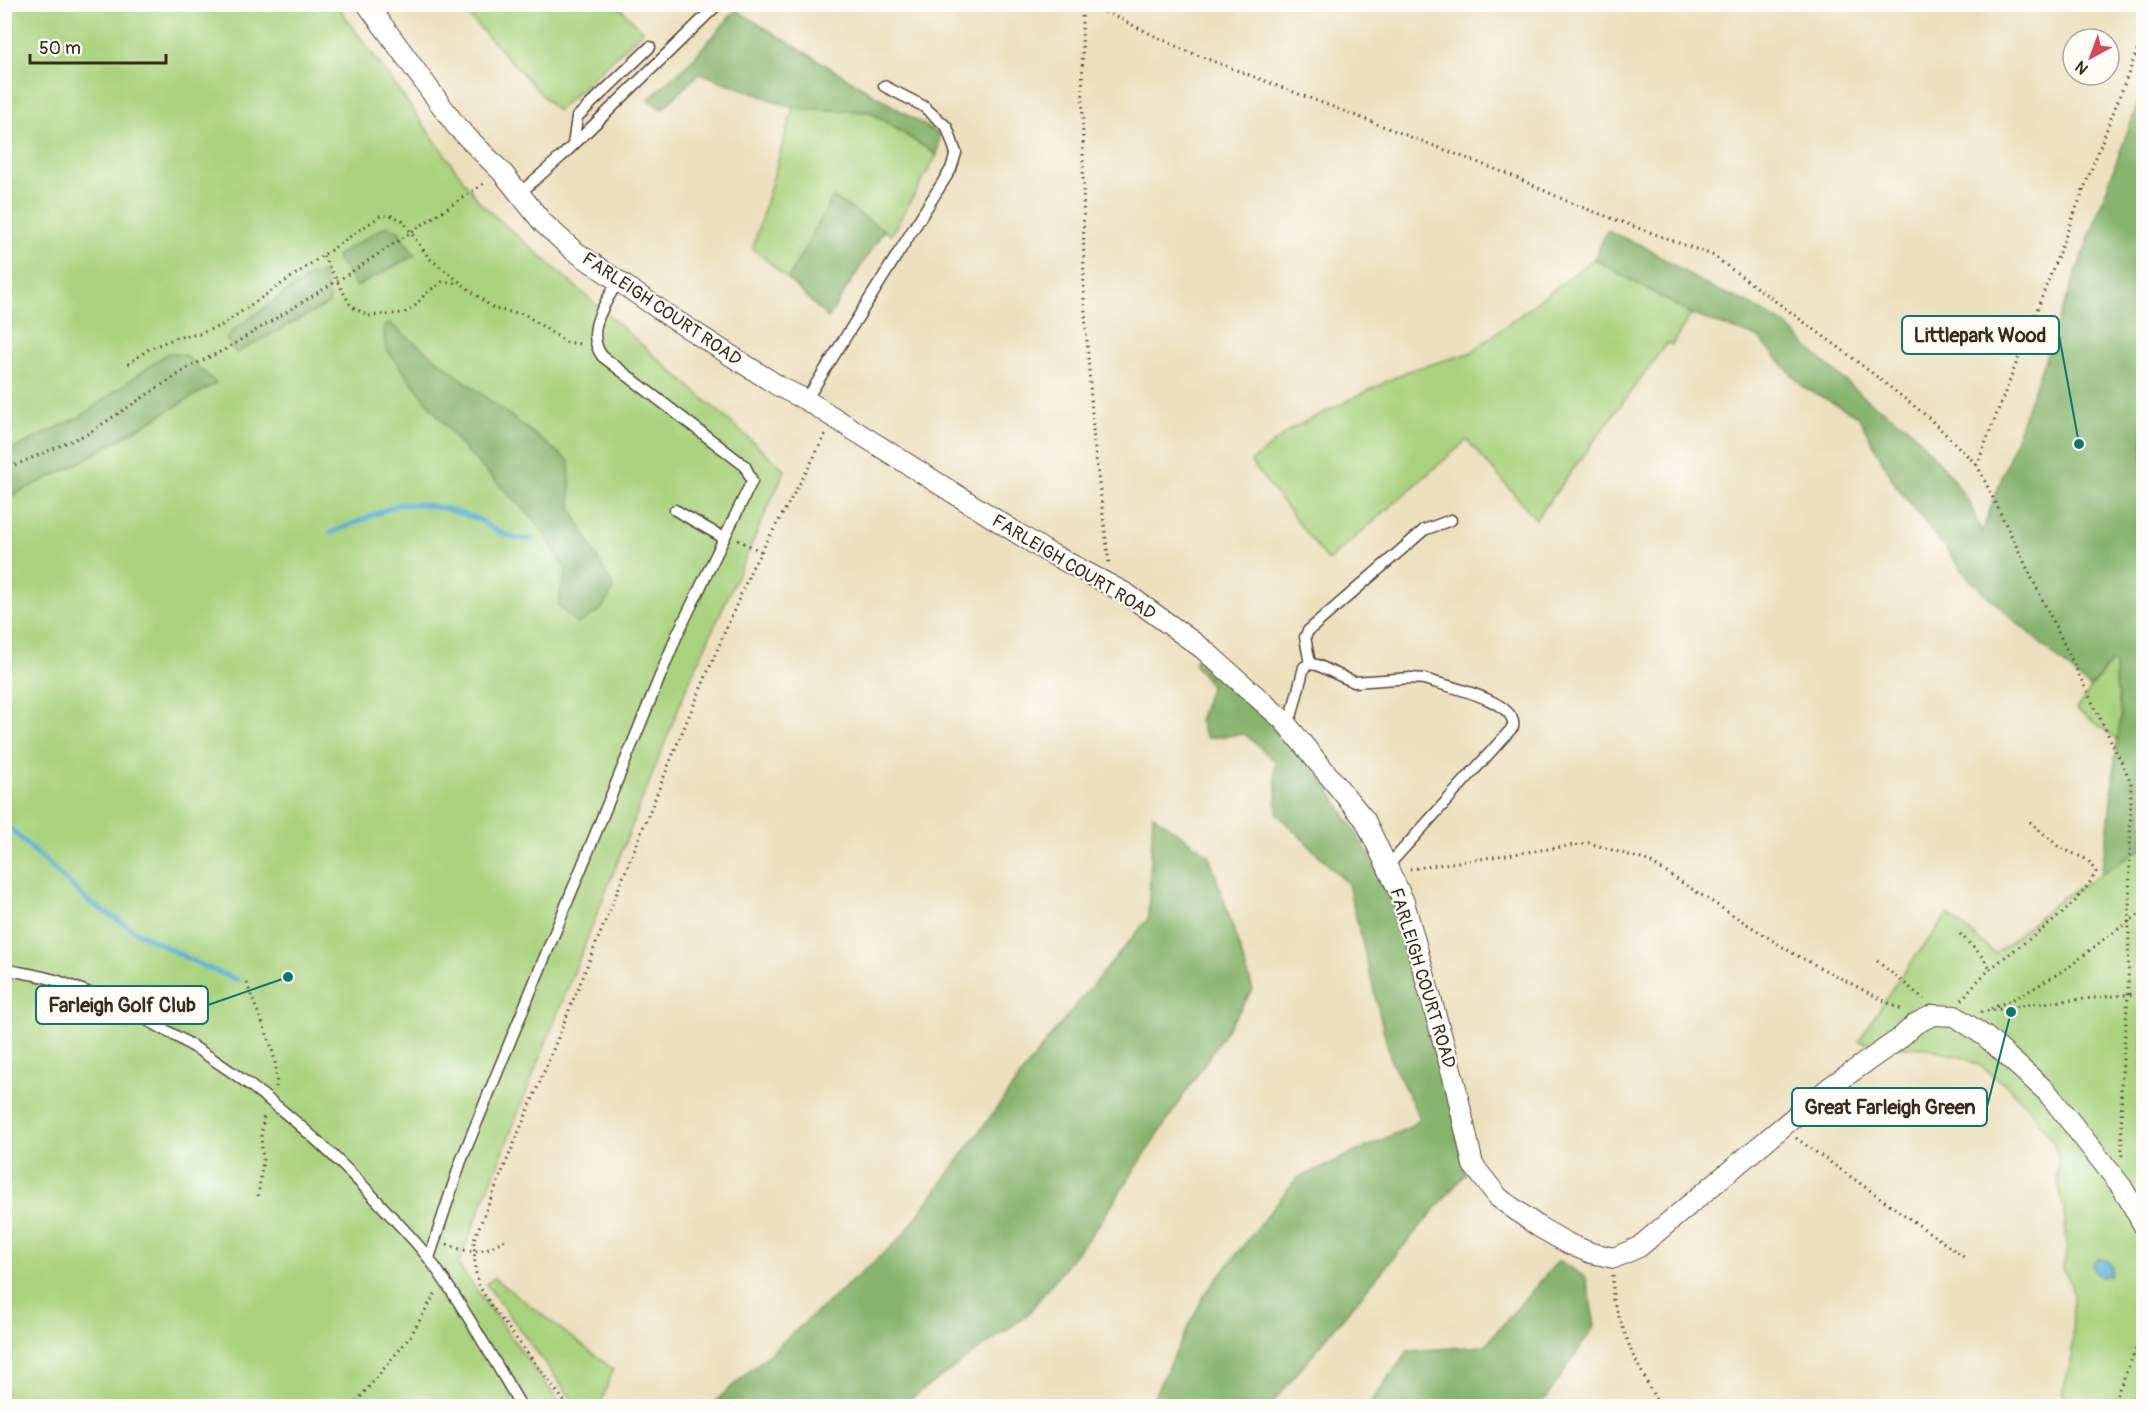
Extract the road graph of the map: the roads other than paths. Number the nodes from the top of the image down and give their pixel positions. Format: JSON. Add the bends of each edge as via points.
{"nodes":[{"id":1,"x":367,"y":4,"type":"edge"},
{"id":2,"x":718,"y":4,"type":"edge"},
{"id":3,"x":650,"y":47,"type":"dead end"},
{"id":4,"x":884,"y":86,"type":"dead end"},
{"id":5,"x":573,"y":145,"type":"junction"},
{"id":6,"x":520,"y":193,"type":"junction"},
{"id":7,"x":618,"y":280,"type":"junction"},
{"id":8,"x":806,"y":400,"type":"junction"},
{"id":9,"x":675,"y":510,"type":"dead end"},
{"id":10,"x":1451,"y":520,"type":"dead end"},
{"id":11,"x":725,"y":536,"type":"junction"},
{"id":12,"x":1310,"y":663,"type":"junction"},
{"id":13,"x":1287,"y":725,"type":"junction"},
{"id":14,"x":1389,"y":870,"type":"junction"},
{"id":15,"x":4,"y":969,"type":"edge"},
{"id":16,"x":2144,"y":1226,"type":"edge"},
{"id":17,"x":429,"y":1258,"type":"junction"},
{"id":18,"x":521,"y":1407,"type":"edge"}],
"edges":[{"from":1,"to":6,"type":"street","name":"FARLEIGH COURT ROAD","via":[[457,127]]},
{"from":2,"to":5,"type":"lane"},
{"from":3,"to":5,"type":"lane","via":[[577,117]]},
{"from":4,"to":8,"type":"lane","via":[[922,106],[947,127],[956,153],[951,170]]},
{"from":5,"to":6,"type":"lane"},
{"from":6,"to":7,"type":"street","name":"FARLEIGH COURT ROAD","via":[[543,223],[573,250]]},
{"from":7,"to":8,"type":"street","name":"FARLEIGH COURT ROAD"},
{"from":7,"to":11,"type":"lane","via":[[596,324],[595,346],[602,356],[745,466],[752,481]]},
{"from":8,"to":13,"type":"street","name":"FARLEIGH COURT ROAD","via":[[1044,550],[1127,594],[1203,649]]},
{"from":9,"to":11,"type":"lane"},
{"from":10,"to":12,"type":"lane","via":[[1424,531],[1308,631],[1305,637]]},
{"from":11,"to":17,"type":"lane","via":[[672,645],[461,1161]]},
{"from":12,"to":13,"type":"lane","via":[[1304,668]]},
{"from":12,"to":14,"type":"lane","via":[[1354,682],[1424,679],[1500,705],[1514,720],[1513,727]]},
{"from":13,"to":14,"type":"street","name":"FARLEIGH COURT ROAD","via":[[1365,820]]},
{"from":14,"to":16,"type":"street","name":"FARLEIGH COURT ROAD","via":[[1407,913],[1455,1084],[1473,1165],[1499,1198],[1569,1244],[1614,1258],[1639,1248],[1830,1088],[1915,1024],[1928,1018],[1955,1016],[1986,1037],[2047,1092],[2122,1187]]},
{"from":15,"to":17,"type":"lane","via":[[56,980],[129,1009],[188,1042],[299,1124],[361,1183]]},
{"from":17,"to":18,"type":"lane"}]}
